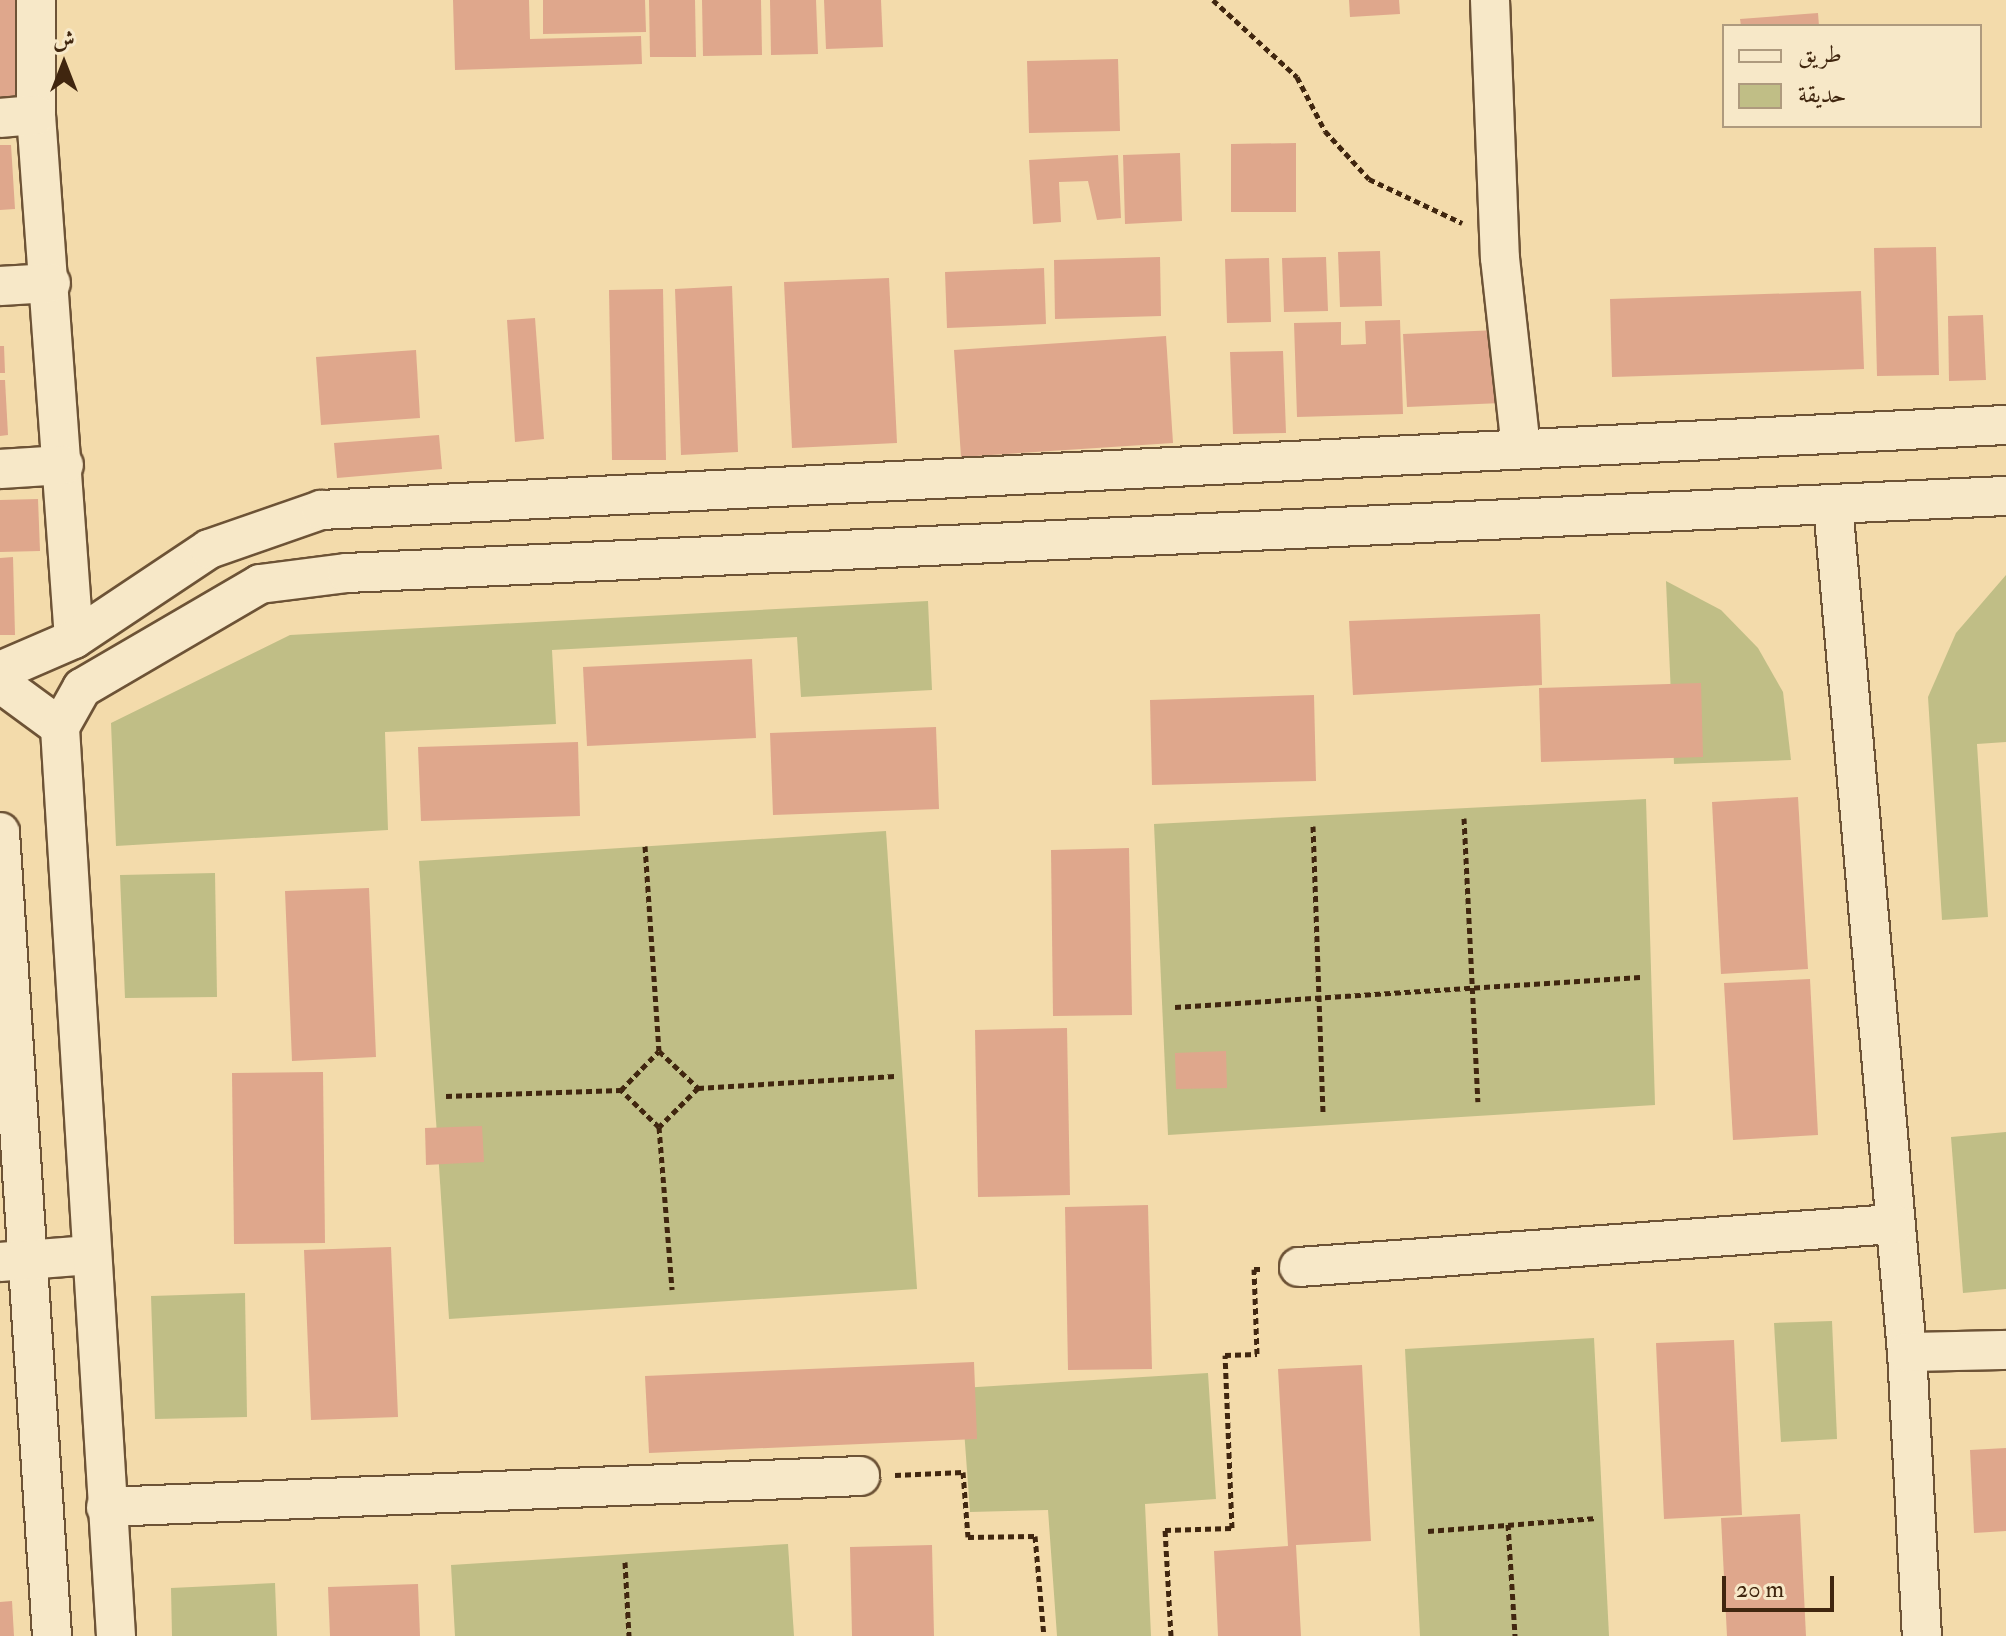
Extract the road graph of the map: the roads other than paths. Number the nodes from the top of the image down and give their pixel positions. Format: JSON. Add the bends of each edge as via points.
{"nodes":[{"id":1,"x":36,"y":0,"type":"edge"},
{"id":2,"x":1490,"y":0,"type":"edge"},
{"id":3,"x":18,"y":116,"type":"edge"},
{"id":4,"x":51,"y":283,"type":"junction"},
{"id":5,"x":0,"y":286,"type":"edge"},
{"id":6,"x":2006,"y":425,"type":"edge"},
{"id":7,"x":1521,"y":449,"type":"junction"},
{"id":8,"x":64,"y":465,"type":"junction"},
{"id":9,"x":0,"y":469,"type":"edge"},
{"id":10,"x":2006,"y":496,"type":"edge"},
{"id":11,"x":1833,"y":505,"type":"junction"},
{"id":12,"x":74,"y":639,"type":"junction"},
{"id":13,"x":0,"y":671,"type":"edge"},
{"id":14,"x":0,"y":683,"type":"edge"},
{"id":15,"x":60,"y":727,"type":"junction"},
{"id":16,"x":0,"y":832,"type":"edge"},
{"id":17,"x":1893,"y":1224,"type":"junction"},
{"id":18,"x":91,"y":1255,"type":"junction"},
{"id":19,"x":14,"y":1261,"type":"edge"},
{"id":20,"x":1299,"y":1267,"type":"road end"},
{"id":21,"x":2006,"y":1350,"type":"edge"},
{"id":22,"x":1907,"y":1352,"type":"junction"},
{"id":23,"x":860,"y":1476,"type":"road end"},
{"id":24,"x":106,"y":1507,"type":"junction"},
{"id":25,"x":52,"y":1636,"type":"edge"},
{"id":26,"x":116,"y":1636,"type":"edge"},
{"id":27,"x":1922,"y":1636,"type":"edge"}],
"edges":[{"from":1,"to":3,"type":"street"},
{"from":2,"to":7,"type":"street","via":[[1500,258]]},
{"from":3,"to":4,"type":"street"},
{"from":4,"to":5,"type":"street"},
{"from":4,"to":8,"type":"street"},
{"from":6,"to":7,"type":"street"},
{"from":7,"to":12,"type":"street","via":[[321,510],[209,549]]},
{"from":8,"to":9,"type":"street"},
{"from":8,"to":12,"type":"street"},
{"from":10,"to":11,"type":"street"},
{"from":11,"to":15,"type":"street","via":[[347,573],[260,584],[82,688]]},
{"from":11,"to":17,"type":"street"},
{"from":12,"to":13,"type":"street"},
{"from":14,"to":15,"type":"street"},
{"from":15,"to":18,"type":"street"},
{"from":16,"to":19,"type":"street"},
{"from":17,"to":20,"type":"street"},
{"from":17,"to":22,"type":"street"},
{"from":18,"to":19,"type":"street"},
{"from":18,"to":24,"type":"street"},
{"from":19,"to":25,"type":"street"},
{"from":21,"to":22,"type":"street"},
{"from":22,"to":27,"type":"street"},
{"from":23,"to":24,"type":"street"},
{"from":24,"to":26,"type":"street"}]}
